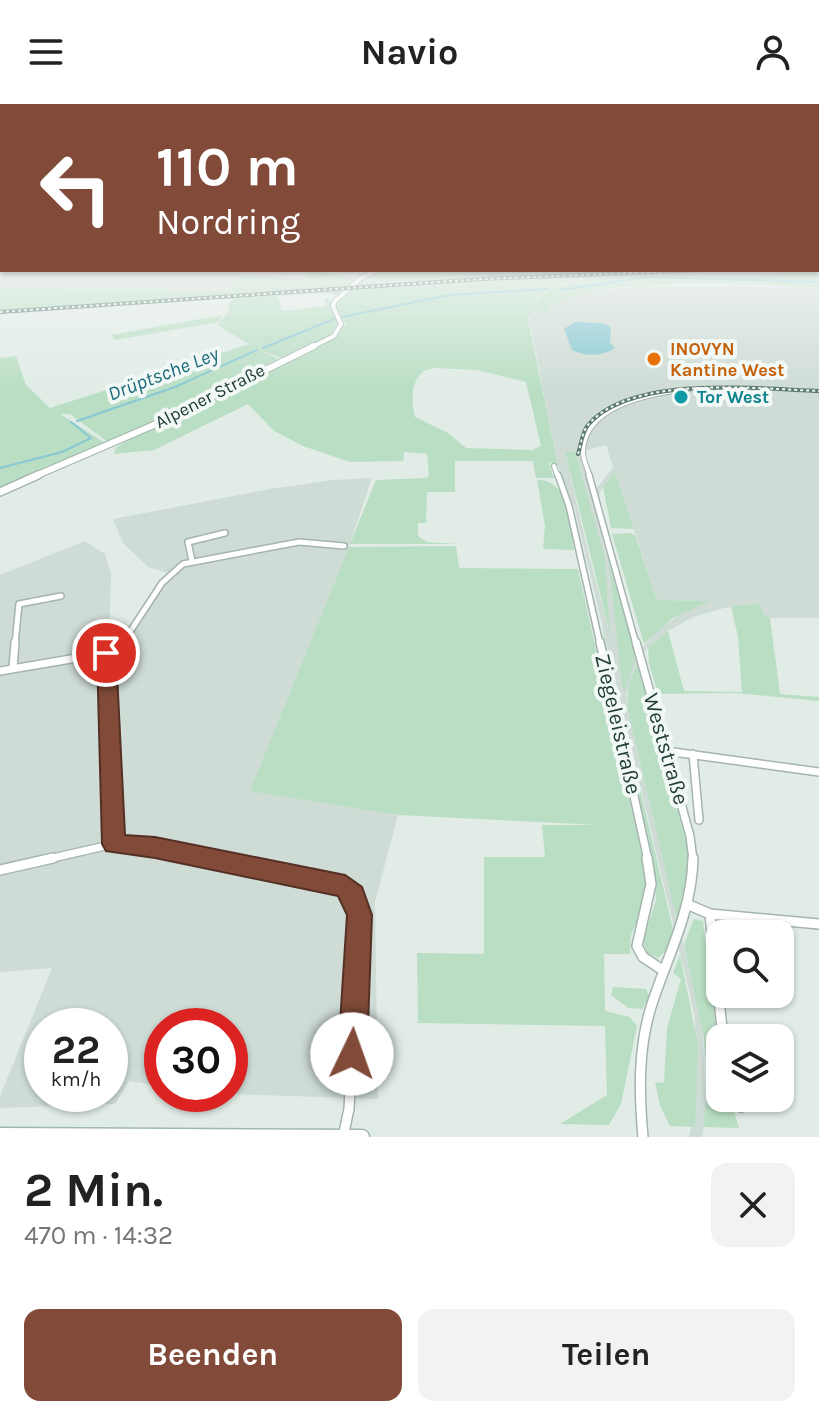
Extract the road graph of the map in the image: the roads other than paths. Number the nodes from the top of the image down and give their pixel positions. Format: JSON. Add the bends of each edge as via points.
{"nodes":[{"id":1,"x":342,"y":295,"type":"edge"},
{"id":2,"x":690,"y":391,"type":"dead end"},
{"id":3,"x":554,"y":466,"type":"dead end"},
{"id":4,"x":0,"y":492,"type":"edge"},
{"id":5,"x":225,"y":533,"type":"dead end"},
{"id":6,"x":344,"y":546,"type":"dead end"},
{"id":7,"x":192,"y":561,"type":"junction"},
{"id":8,"x":61,"y":596,"type":"dead end"},
{"id":9,"x":109,"y":657,"type":"junction"},
{"id":10,"x":13,"y":668,"type":"junction"},
{"id":11,"x":0,"y":671,"type":"edge"},
{"id":12,"x":666,"y":751,"type":"junction"},
{"id":13,"x":693,"y":754,"type":"junction"},
{"id":14,"x":819,"y":772,"type":"edge"},
{"id":15,"x":699,"y":820,"type":"dead end"},
{"id":16,"x":114,"y":844,"type":"junction"},
{"id":17,"x":0,"y":870,"type":"edge"},
{"id":18,"x":689,"y":905,"type":"junction"},
{"id":19,"x":710,"y":914,"type":"junction"},
{"id":20,"x":819,"y":924,"type":"edge"},
{"id":21,"x":664,"y":971,"type":"junction"},
{"id":22,"x":722,"y":1024,"type":"edge"},
{"id":23,"x":0,"y":1135,"type":"edge"},
{"id":24,"x":344,"y":1136,"type":"edge"},
{"id":25,"x":362,"y":1137,"type":"edge"},
{"id":26,"x":643,"y":1137,"type":"edge"}],
"edges":[{"from":1,"to":4,"type":"street","name":"Alpener Straße","via":[[333,306],[341,324],[334,336],[156,424]]},
{"from":2,"to":12,"type":"street","name":"Weststraße","via":[[618,407],[594,423],[583,453]]},
{"from":3,"to":21,"type":"street","name":"Ziegeleistraße","via":[[569,506],[645,841],[651,884],[637,946]]},
{"from":5,"to":7,"type":"street","via":[[188,542]]},
{"from":6,"to":7,"type":"street","via":[[299,542]]},
{"from":7,"to":9,"type":"street","via":[[168,572],[126,643]]},
{"from":8,"to":10,"type":"street","via":[[19,604]]},
{"from":9,"to":10,"type":"street","via":[[96,654]]},
{"from":9,"to":16,"type":"street"},
{"from":10,"to":11,"type":"street"},
{"from":12,"to":13,"type":"street"},
{"from":12,"to":18,"type":"street","name":"Weststraße","via":[[693,850]]},
{"from":13,"to":14,"type":"street"},
{"from":13,"to":15,"type":"street"},
{"from":16,"to":17,"type":"street"},
{"from":16,"to":24,"type":"street","via":[[332,882],[353,895],[359,915]]},
{"from":18,"to":19,"type":"street"},
{"from":18,"to":21,"type":"street","name":"Weststraße"},
{"from":19,"to":20,"type":"street"},
{"from":19,"to":22,"type":"street"},
{"from":21,"to":26,"type":"street","name":"Weststraße","via":[[642,1053]]},
{"from":23,"to":24,"type":"main road"},
{"from":24,"to":25,"type":"main road"}]}
